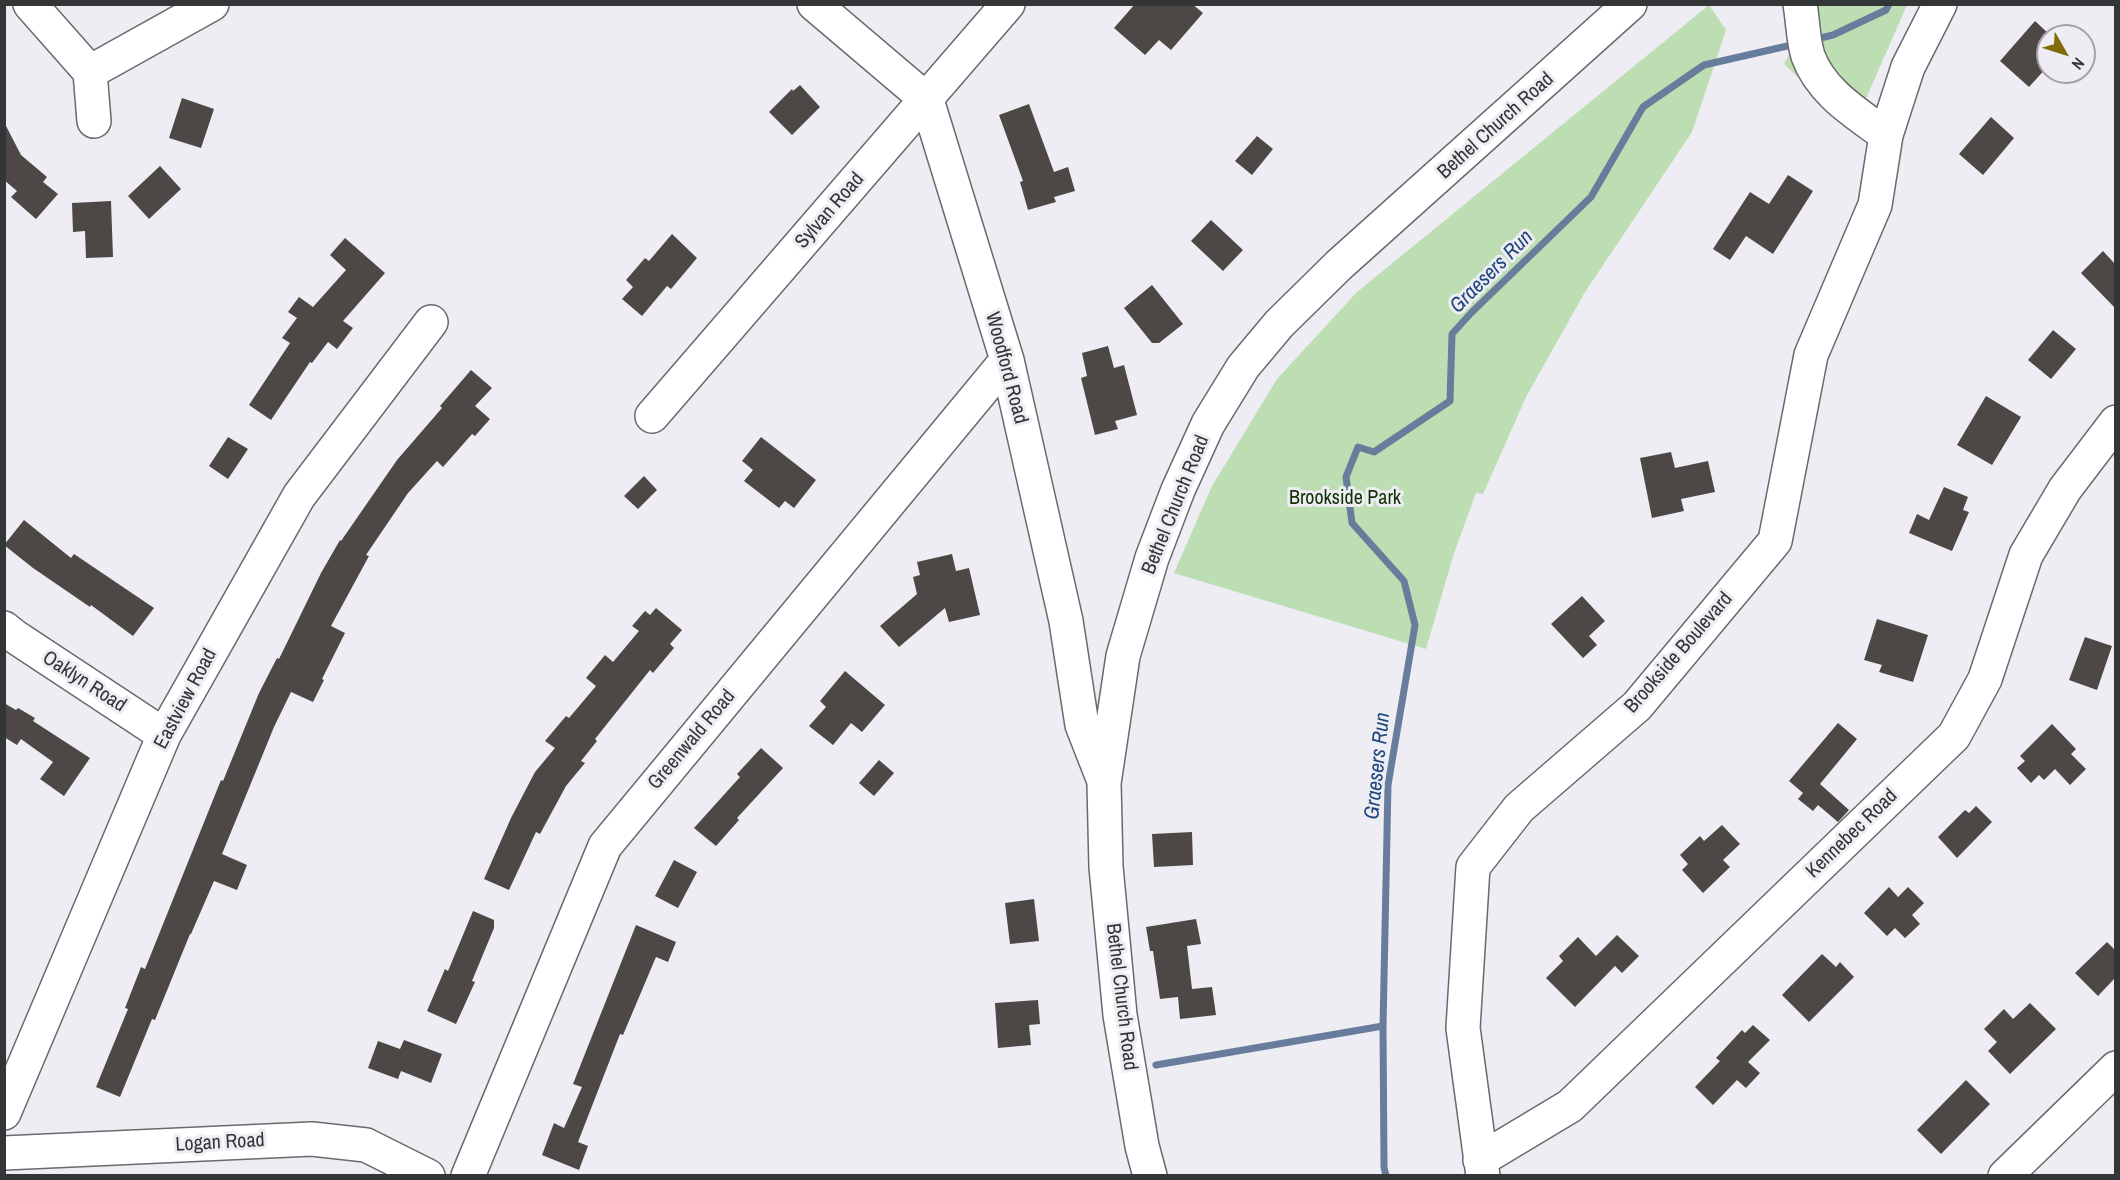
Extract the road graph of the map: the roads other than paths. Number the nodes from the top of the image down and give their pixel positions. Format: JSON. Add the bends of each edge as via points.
{"nodes":[{"id":1,"x":30,"y":4,"type":"edge"},
{"id":2,"x":212,"y":4,"type":"edge"},
{"id":3,"x":814,"y":4,"type":"edge"},
{"id":4,"x":1008,"y":4,"type":"edge"},
{"id":5,"x":1630,"y":4,"type":"edge"},
{"id":6,"x":1940,"y":4,"type":"edge"},
{"id":7,"x":1804,"y":30,"type":"edge"},
{"id":8,"x":90,"y":72,"type":"junction"},
{"id":9,"x":927,"y":100,"type":"junction"},
{"id":10,"x":94,"y":121,"type":"dead end"},
{"id":11,"x":1886,"y":135,"type":"junction"},
{"id":12,"x":431,"y":322,"type":"dead end"},
{"id":13,"x":1007,"y":360,"type":"junction"},
{"id":14,"x":652,"y":416,"type":"dead end"},
{"id":15,"x":2115,"y":422,"type":"edge"},
{"id":16,"x":4,"y":628,"type":"edge"},
{"id":17,"x":164,"y":735,"type":"junction"},
{"id":18,"x":1104,"y":783,"type":"junction"},
{"id":19,"x":2115,"y":1068,"type":"edge"},
{"id":20,"x":4,"y":1113,"type":"edge"},
{"id":21,"x":4,"y":1153,"type":"edge"},
{"id":22,"x":1481,"y":1168,"type":"edge"},
{"id":23,"x":428,"y":1176,"type":"edge"},
{"id":24,"x":468,"y":1176,"type":"edge"},
{"id":25,"x":1150,"y":1176,"type":"edge"},
{"id":26,"x":2005,"y":1176,"type":"edge"}],
"edges":[{"from":1,"to":8,"type":"street"},
{"from":2,"to":8,"type":"street"},
{"from":3,"to":9,"type":"street"},
{"from":4,"to":9,"type":"street","name":"Sylvan Road"},
{"from":5,"to":18,"type":"street","name":"Bethel Church Road","via":[[1339,265],[1279,324],[1243,367],[1208,424],[1152,558],[1123,656]]},
{"from":6,"to":11,"type":"street","name":"Brookside Boulevard","via":[[1908,67]]},
{"from":7,"to":11,"type":"street","via":[[1818,76],[1847,106]]},
{"from":8,"to":10,"type":"street"},
{"from":9,"to":13,"type":"street","name":"Woodford Road"},
{"from":9,"to":14,"type":"street","name":"Sylvan Road"},
{"from":11,"to":22,"type":"street","name":"Brookside Boulevard","via":[[1875,205],[1811,355],[1774,541],[1637,706],[1519,808],[1473,867],[1463,1028]]},
{"from":12,"to":17,"type":"street","name":"Eastview Road","via":[[299,496]]},
{"from":13,"to":18,"type":"street","name":"Woodford Road","via":[[1066,621],[1082,725]]},
{"from":13,"to":24,"type":"street","name":"Greenwald Road","via":[[605,846]]},
{"from":15,"to":22,"type":"street","name":"Kennebec Road","via":[[2065,489],[2026,555],[1985,679],[1954,736],[1570,1106]]},
{"from":16,"to":17,"type":"street","name":"Oaklyn Road"},
{"from":17,"to":20,"type":"street","name":"Eastview Road"},
{"from":18,"to":25,"type":"street","name":"Bethel Church Road","via":[[1106,867],[1120,1016]]},
{"from":19,"to":26,"type":"street"},
{"from":21,"to":23,"type":"street","name":"Logan Road","via":[[312,1139],[366,1145]]}]}
